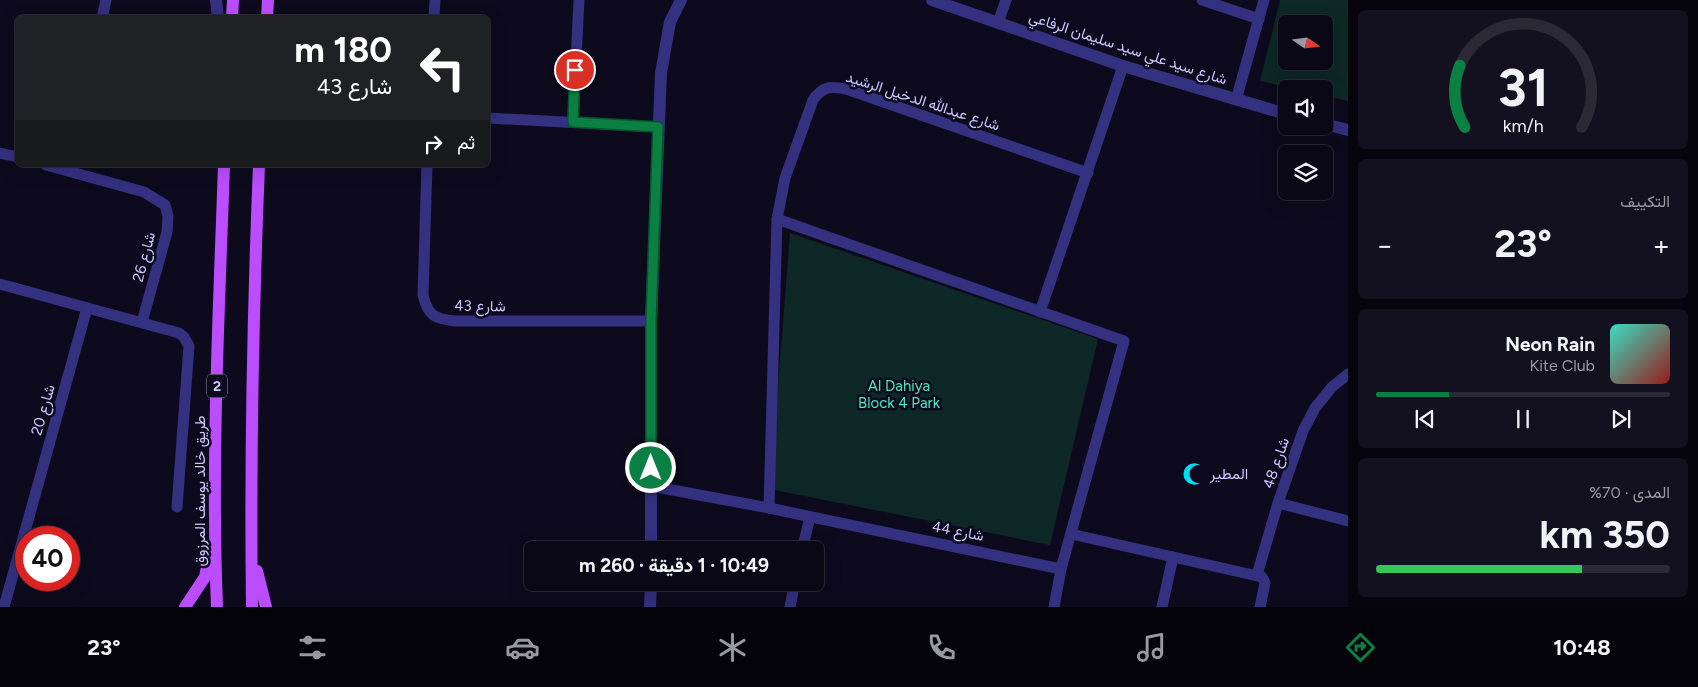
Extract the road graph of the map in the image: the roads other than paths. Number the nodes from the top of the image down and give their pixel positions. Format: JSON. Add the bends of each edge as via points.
{"nodes":[{"id":1,"x":106,"y":0,"type":"edge"},
{"id":2,"x":216,"y":0,"type":"edge"},
{"id":3,"x":233,"y":0,"type":"edge"},
{"id":4,"x":268,"y":0,"type":"edge"},
{"id":5,"x":435,"y":0,"type":"edge"},
{"id":6,"x":579,"y":0,"type":"edge"},
{"id":7,"x":681,"y":0,"type":"edge"},
{"id":8,"x":932,"y":0,"type":"edge"},
{"id":9,"x":1006,"y":0,"type":"edge"},
{"id":10,"x":1202,"y":0,"type":"edge"},
{"id":11,"x":1264,"y":0,"type":"edge"},
{"id":12,"x":103,"y":15,"type":"edge"},
{"id":13,"x":218,"y":15,"type":"edge"},
{"id":14,"x":232,"y":15,"type":"edge"},
{"id":15,"x":266,"y":15,"type":"edge"},
{"id":16,"x":434,"y":15,"type":"edge"},
{"id":17,"x":1259,"y":18,"type":"junction"},
{"id":18,"x":998,"y":23,"type":"junction"},
{"id":19,"x":1123,"y":66,"type":"junction"},
{"id":20,"x":1236,"y":100,"type":"junction"},
{"id":21,"x":1278,"y":112,"type":"edge"},
{"id":22,"x":490,"y":118,"type":"edge"},
{"id":23,"x":573,"y":122,"type":"junction"},
{"id":24,"x":1333,"y":126,"type":"edge"},
{"id":25,"x":658,"y":127,"type":"junction"},
{"id":26,"x":1348,"y":130,"type":"edge"},
{"id":27,"x":1,"y":157,"type":"edge"},
{"id":28,"x":15,"y":157,"type":"edge"},
{"id":29,"x":63,"y":167,"type":"edge"},
{"id":30,"x":224,"y":167,"type":"edge"},
{"id":31,"x":259,"y":167,"type":"edge"},
{"id":32,"x":426,"y":167,"type":"edge"},
{"id":33,"x":1088,"y":173,"type":"junction"},
{"id":34,"x":777,"y":219,"type":"junction"},
{"id":35,"x":0,"y":284,"type":"edge"},
{"id":36,"x":86,"y":308,"type":"junction"},
{"id":37,"x":1040,"y":312,"type":"junction"},
{"id":38,"x":651,"y":321,"type":"junction"},
{"id":39,"x":142,"y":322,"type":"junction"},
{"id":40,"x":1348,"y":374,"type":"edge"},
{"id":41,"x":651,"y":486,"type":"junction"},
{"id":42,"x":1278,"y":504,"type":"junction"},
{"id":43,"x":177,"y":507,"type":"dead end"},
{"id":44,"x":769,"y":508,"type":"junction"},
{"id":45,"x":810,"y":517,"type":"junction"},
{"id":46,"x":1348,"y":522,"type":"edge"},
{"id":47,"x":1071,"y":534,"type":"junction"},
{"id":48,"x":214,"y":535,"type":"junction"},
{"id":49,"x":651,"y":541,"type":"edge"},
{"id":50,"x":804,"y":541,"type":"edge"},
{"id":51,"x":252,"y":549,"type":"junction"},
{"id":52,"x":1173,"y":557,"type":"junction"},
{"id":53,"x":1061,"y":569,"type":"junction"},
{"id":54,"x":1256,"y":575,"type":"junction"},
{"id":55,"x":651,"y":591,"type":"edge"},
{"id":56,"x":793,"y":591,"type":"edge"},
{"id":57,"x":4,"y":607,"type":"edge"},
{"id":58,"x":185,"y":607,"type":"edge"},
{"id":59,"x":217,"y":607,"type":"edge"},
{"id":60,"x":252,"y":607,"type":"edge"},
{"id":61,"x":266,"y":607,"type":"edge"},
{"id":62,"x":650,"y":607,"type":"edge"},
{"id":63,"x":790,"y":607,"type":"edge"},
{"id":64,"x":1054,"y":607,"type":"edge"},
{"id":65,"x":1162,"y":607,"type":"edge"},
{"id":66,"x":1260,"y":607,"type":"edge"}],
"edges":[{"from":1,"to":12,"type":"street"},
{"from":2,"to":13,"type":"street"},
{"from":3,"to":14,"type":"main road"},
{"from":4,"to":15,"type":"main road"},
{"from":5,"to":16,"type":"street"},
{"from":6,"to":23,"type":"street"},
{"from":7,"to":25,"type":"street","via":[[670,22],[666,43]]},
{"from":8,"to":18,"type":"street","name":"شارع سيد علي سيد سليمان الرفاعي"},
{"from":9,"to":18,"type":"street"},
{"from":10,"to":17,"type":"street"},
{"from":11,"to":17,"type":"street"},
{"from":17,"to":20,"type":"street"},
{"from":18,"to":19,"type":"street","name":"شارع سيد علي سيد سليمان الرفاعي"},
{"from":19,"to":20,"type":"street","name":"شارع سيد علي سيد سليمان الرفاعي"},
{"from":19,"to":33,"type":"street"},
{"from":20,"to":21,"type":"street","name":"شارع سيد علي سيد سليمان الرفاعي"},
{"from":22,"to":23,"type":"street"},
{"from":23,"to":25,"type":"street"},
{"from":24,"to":26,"type":"street"},
{"from":25,"to":38,"type":"street"},
{"from":27,"to":28,"type":"street"},
{"from":29,"to":39,"type":"street","name":"شارع 26","via":[[144,192],[165,205],[167,232]]},
{"from":30,"to":48,"type":"main road","name":"طريق خالد يوسف المرزوق","number":"2"},
{"from":31,"to":51,"type":"main road"},
{"from":32,"to":38,"type":"street","name":"شارع 43","via":[[422,295],[432,315],[455,321]]},
{"from":33,"to":34,"type":"street","name":"شارع عبدالله الدخيل الرشيد","via":[[846,89],[824,88],[813,100],[785,178]]},
{"from":33,"to":37,"type":"street"},
{"from":34,"to":37,"type":"street"},
{"from":34,"to":44,"type":"street","name":"شارع عبدالله الدخيل الرشيد"},
{"from":35,"to":36,"type":"street"},
{"from":36,"to":39,"type":"street"},
{"from":36,"to":57,"type":"street","name":"شارع 20"},
{"from":37,"to":47,"type":"street","via":[[1124,341]]},
{"from":38,"to":41,"type":"street"},
{"from":39,"to":43,"type":"street","via":[[179,333],[189,346]]},
{"from":40,"to":42,"type":"street","name":"شارع 48","via":[[1315,408],[1303,431]]},
{"from":41,"to":44,"type":"street","name":"شارع 44"},
{"from":41,"to":49,"type":"street"},
{"from":42,"to":46,"type":"street"},
{"from":42,"to":54,"type":"street","name":"شارع 48"},
{"from":44,"to":45,"type":"street","name":"شارع 44"},
{"from":45,"to":50,"type":"street"},
{"from":45,"to":53,"type":"street","name":"شارع 44"},
{"from":47,"to":52,"type":"street"},
{"from":47,"to":53,"type":"street"},
{"from":48,"to":58,"type":"main road","via":[[205,577]]},
{"from":48,"to":59,"type":"main road","name":"طريق خالد يوسف المرزوق","number":"2"},
{"from":51,"to":60,"type":"main road"},
{"from":51,"to":61,"type":"main road"},
{"from":52,"to":54,"type":"street"},
{"from":52,"to":65,"type":"street"},
{"from":53,"to":64,"type":"street"},
{"from":54,"to":66,"type":"street","via":[[1265,583]]},
{"from":55,"to":62,"type":"street"},
{"from":56,"to":63,"type":"street"}]}
